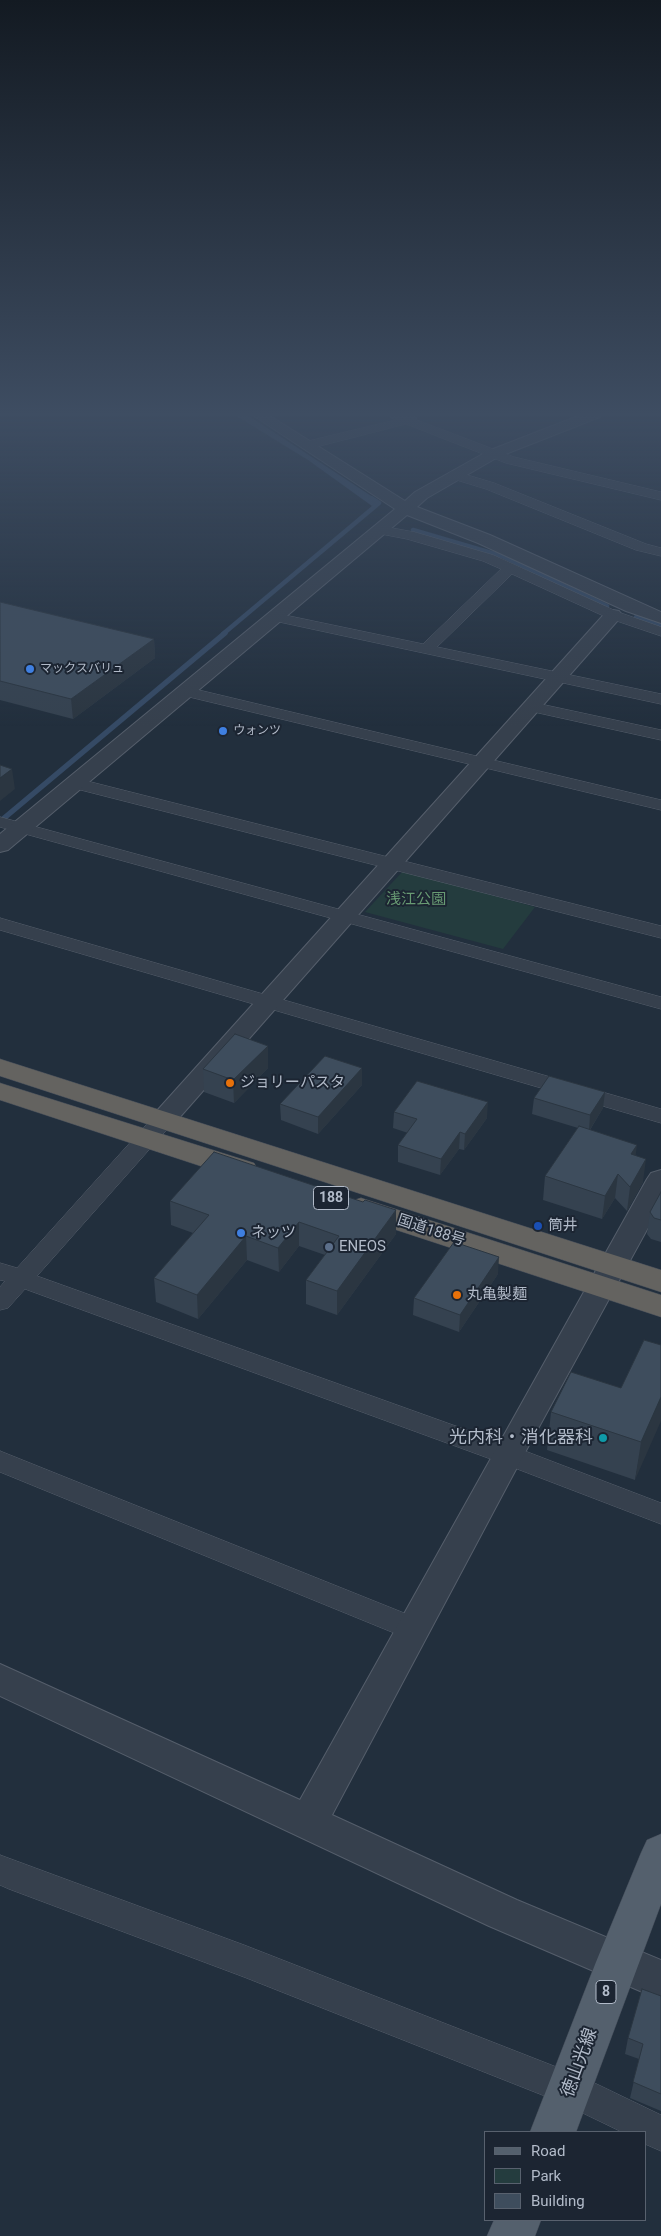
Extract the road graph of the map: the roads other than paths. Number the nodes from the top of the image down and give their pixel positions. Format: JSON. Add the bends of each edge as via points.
{"nodes":[{"id":1,"x":394,"y":518,"type":"edge"},
{"id":2,"x":431,"y":518,"type":"edge"},
{"id":3,"x":570,"y":518,"type":"edge"},
{"id":4,"x":381,"y":530,"type":"junction"},
{"id":5,"x":661,"y":552,"type":"edge"},
{"id":6,"x":510,"y":568,"type":"junction"},
{"id":7,"x":632,"y":607,"type":"junction"},
{"id":8,"x":613,"y":615,"type":"junction"},
{"id":9,"x":275,"y":617,"type":"junction"},
{"id":10,"x":661,"y":618,"type":"edge"},
{"id":11,"x":661,"y":632,"type":"edge"},
{"id":12,"x":426,"y":649,"type":"junction"},
{"id":13,"x":556,"y":677,"type":"junction"},
{"id":14,"x":186,"y":692,"type":"junction"},
{"id":15,"x":661,"y":699,"type":"edge"},
{"id":16,"x":531,"y":707,"type":"junction"},
{"id":17,"x":661,"y":735,"type":"edge"},
{"id":18,"x":481,"y":763,"type":"junction"},
{"id":19,"x":75,"y":783,"type":"junction"},
{"id":20,"x":661,"y":805,"type":"edge"},
{"id":21,"x":0,"y":822,"type":"edge"},
{"id":22,"x":21,"y":828,"type":"junction"},
{"id":23,"x":0,"y":845,"type":"edge"},
{"id":24,"x":390,"y":863,"type":"junction"},
{"id":25,"x":343,"y":916,"type":"junction"},
{"id":26,"x":0,"y":924,"type":"edge"},
{"id":27,"x":661,"y":932,"type":"edge"},
{"id":28,"x":268,"y":1001,"type":"junction"},
{"id":29,"x":661,"y":1003,"type":"edge"},
{"id":30,"x":0,"y":1067,"type":"edge"},
{"id":31,"x":0,"y":1091,"type":"edge"},
{"id":32,"x":661,"y":1116,"type":"edge"},
{"id":33,"x":154,"y":1129,"type":"junction"},
{"id":34,"x":661,"y":1179,"type":"edge"},
{"id":35,"x":10,"y":1275,"type":"edge"},
{"id":36,"x":607,"y":1276,"type":"junction"},
{"id":37,"x":661,"y":1281,"type":"edge"},
{"id":38,"x":0,"y":1302,"type":"edge"},
{"id":39,"x":661,"y":1306,"type":"edge"},
{"id":40,"x":508,"y":1455,"type":"junction"},
{"id":41,"x":0,"y":1462,"type":"edge"},
{"id":42,"x":661,"y":1514,"type":"edge"},
{"id":43,"x":414,"y":1629,"type":"junction"},
{"id":44,"x":0,"y":1679,"type":"edge"},
{"id":45,"x":308,"y":1823,"type":"junction"},
{"id":46,"x":661,"y":1853,"type":"edge"},
{"id":47,"x":0,"y":1870,"type":"edge"},
{"id":48,"x":617,"y":1962,"type":"junction"},
{"id":49,"x":661,"y":1980,"type":"edge"},
{"id":50,"x":570,"y":2089,"type":"junction"},
{"id":51,"x":553,"y":2131,"type":"edge"},
{"id":52,"x":661,"y":2133,"type":"edge"},
{"id":53,"x":518,"y":2221,"type":"edge"},
{"id":54,"x":512,"y":2236,"type":"edge"}],
"edges":[{"from":1,"to":4,"type":"street"},
{"from":2,"to":7,"type":"street"},
{"from":3,"to":5,"type":"street"},
{"from":4,"to":6,"type":"street","via":[[488,558]]},
{"from":4,"to":9,"type":"street"},
{"from":6,"to":8,"type":"street"},
{"from":6,"to":12,"type":"street"},
{"from":7,"to":8,"type":"street"},
{"from":7,"to":10,"type":"street"},
{"from":8,"to":11,"type":"street"},
{"from":8,"to":13,"type":"street"},
{"from":9,"to":12,"type":"street"},
{"from":9,"to":14,"type":"street"},
{"from":12,"to":13,"type":"street"},
{"from":13,"to":15,"type":"street"},
{"from":13,"to":16,"type":"street"},
{"from":14,"to":18,"type":"street"},
{"from":14,"to":19,"type":"street"},
{"from":16,"to":17,"type":"street"},
{"from":16,"to":18,"type":"street"},
{"from":18,"to":20,"type":"street"},
{"from":18,"to":24,"type":"street"},
{"from":19,"to":22,"type":"street"},
{"from":19,"to":24,"type":"street"},
{"from":21,"to":22,"type":"street"},
{"from":22,"to":23,"type":"street"},
{"from":22,"to":25,"type":"street"},
{"from":24,"to":25,"type":"street"},
{"from":24,"to":27,"type":"street"},
{"from":25,"to":28,"type":"street"},
{"from":25,"to":29,"type":"street"},
{"from":26,"to":28,"type":"street"},
{"from":28,"to":32,"type":"street"},
{"from":28,"to":33,"type":"street"},
{"from":30,"to":33,"type":"highway","name":"国道188号","number":"188"},
{"from":31,"to":33,"type":"highway","name":"国道188号","number":"188"},
{"from":33,"to":35,"type":"street"},
{"from":33,"to":36,"type":"highway","name":"国道188号","number":"188"},
{"from":34,"to":36,"type":"street"},
{"from":35,"to":38,"type":"street"},
{"from":35,"to":40,"type":"street"},
{"from":36,"to":37,"type":"highway","name":"国道188号","number":"188"},
{"from":36,"to":39,"type":"highway","name":"国道188号","number":"188"},
{"from":36,"to":40,"type":"street"},
{"from":40,"to":42,"type":"street"},
{"from":40,"to":43,"type":"street"},
{"from":41,"to":43,"type":"street"},
{"from":43,"to":45,"type":"street"},
{"from":44,"to":45,"type":"street"},
{"from":45,"to":48,"type":"street"},
{"from":46,"to":48,"type":"main road","name":"徳山光線","number":"8"},
{"from":47,"to":50,"type":"street","via":[[244,1961]]},
{"from":48,"to":49,"type":"street"},
{"from":48,"to":50,"type":"main road","name":"徳山光線","number":"8"},
{"from":50,"to":51,"type":"main road","name":"徳山光線","number":"8"},
{"from":50,"to":52,"type":"street"},
{"from":53,"to":54,"type":"main road"}]}
